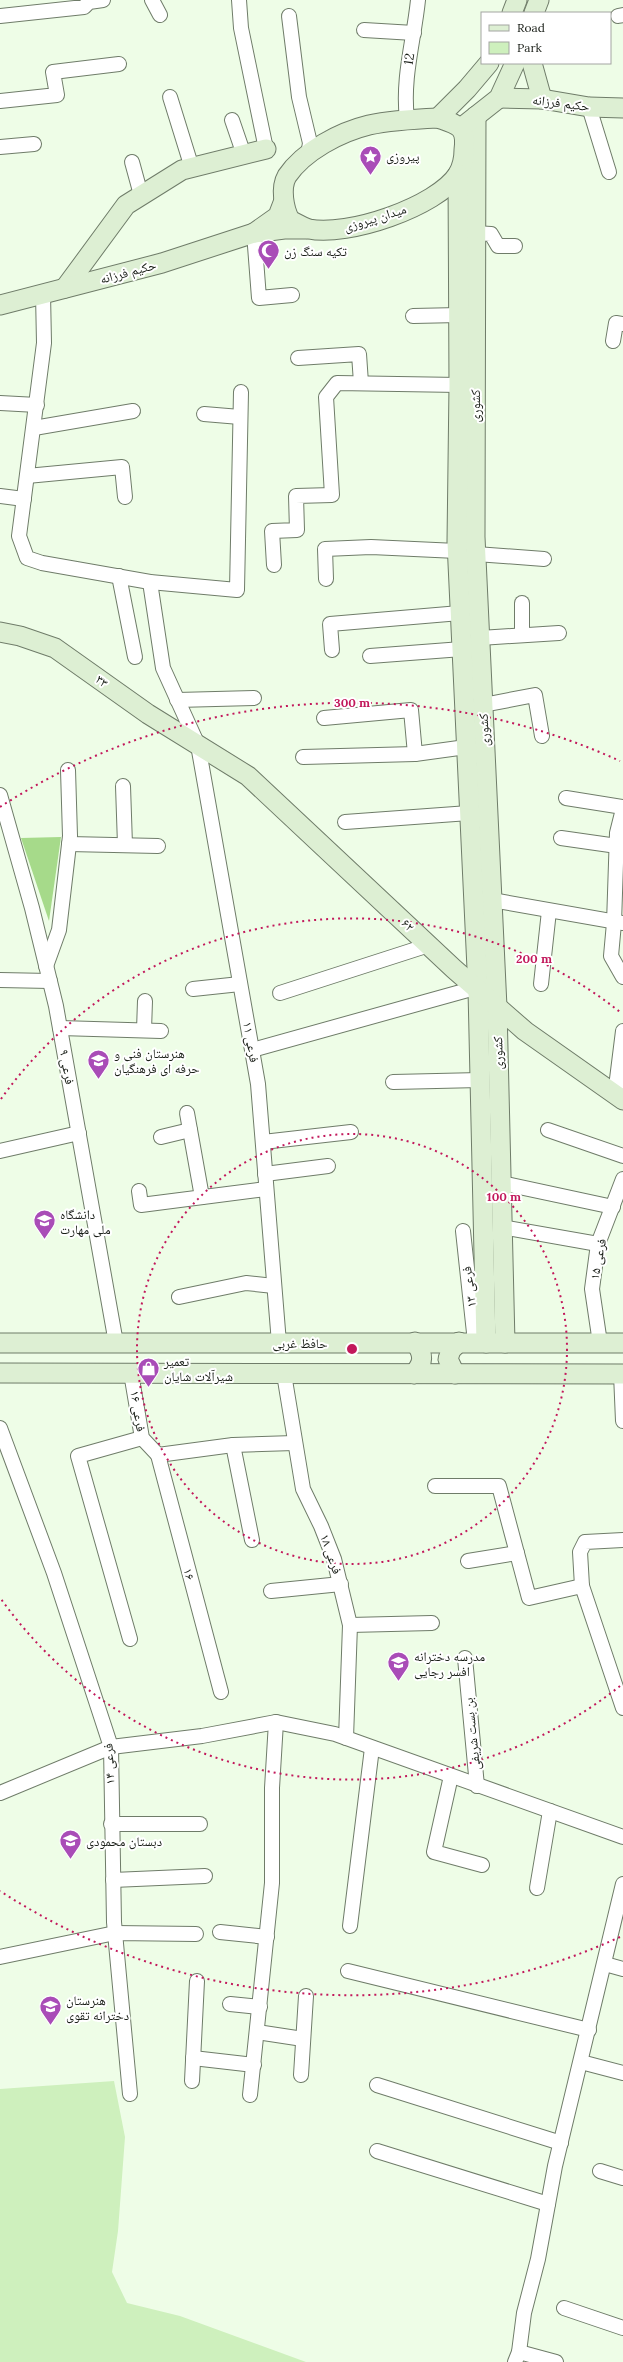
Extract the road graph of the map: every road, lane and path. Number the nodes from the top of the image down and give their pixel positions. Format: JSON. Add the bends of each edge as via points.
{"nodes":[{"id":1,"x":103,"y":0,"type":"edge"},
{"id":2,"x":152,"y":0,"type":"edge"},
{"id":3,"x":240,"y":0,"type":"edge"},
{"id":4,"x":418,"y":0,"type":"edge"},
{"id":5,"x":517,"y":0,"type":"edge"},
{"id":6,"x":539,"y":0,"type":"edge"},
{"id":7,"x":512,"y":12,"type":"edge"},
{"id":8,"x":534,"y":12,"type":"edge"},
{"id":9,"x":160,"y":15,"type":"dead end"},
{"id":10,"x":0,"y":16,"type":"edge"},
{"id":11,"x":289,"y":16,"type":"dead end"},
{"id":12,"x":364,"y":30,"type":"dead end"},
{"id":13,"x":414,"y":33,"type":"junction"},
{"id":14,"x":120,"y":64,"type":"dead end"},
{"id":15,"x":488,"y":64,"type":"edge"},
{"id":16,"x":515,"y":64,"type":"edge"},
{"id":17,"x":532,"y":64,"type":"edge"},
{"id":18,"x":170,"y":97,"type":"dead end"},
{"id":19,"x":499,"y":98,"type":"junction"},
{"id":20,"x":542,"y":99,"type":"junction"},
{"id":21,"x":0,"y":100,"type":"edge"},
{"id":22,"x":588,"y":107,"type":"junction"},
{"id":23,"x":623,"y":108,"type":"edge"},
{"id":24,"x":438,"y":118,"type":"junction"},
{"id":25,"x":407,"y":119,"type":"junction"},
{"id":26,"x":232,"y":120,"type":"dead end"},
{"id":27,"x":468,"y":122,"type":"junction"},
{"id":28,"x":34,"y":144,"type":"dead end"},
{"id":29,"x":0,"y":147,"type":"edge"},
{"id":30,"x":266,"y":149,"type":"joint"},
{"id":31,"x":244,"y":155,"type":"junction"},
{"id":32,"x":308,"y":155,"type":"junction"},
{"id":33,"x":132,"y":162,"type":"dead end"},
{"id":34,"x":192,"y":168,"type":"junction"},
{"id":35,"x":609,"y":172,"type":"dead end"},
{"id":36,"x":458,"y":174,"type":"junction"},
{"id":37,"x":141,"y":195,"type":"junction"},
{"id":38,"x":283,"y":203,"type":"junction"},
{"id":39,"x":309,"y":229,"type":"junction"},
{"id":40,"x":254,"y":233,"type":"junction"},
{"id":41,"x":476,"y":233,"type":"junction"},
{"id":42,"x":515,"y":246,"type":"dead end"},
{"id":43,"x":65,"y":288,"type":"junction"},
{"id":44,"x":43,"y":294,"type":"junction"},
{"id":45,"x":292,"y":295,"type":"dead end"},
{"id":46,"x":0,"y":305,"type":"edge"},
{"id":47,"x":459,"y":315,"type":"junction"},
{"id":48,"x":413,"y":316,"type":"dead end"},
{"id":49,"x":623,"y":324,"type":"edge"},
{"id":50,"x":613,"y":341,"type":"dead end"},
{"id":51,"x":298,"y":358,"type":"dead end"},
{"id":52,"x":361,"y":383,"type":"junction"},
{"id":53,"x":459,"y":385,"type":"junction"},
{"id":54,"x":241,"y":392,"type":"dead end"},
{"id":55,"x":0,"y":403,"type":"edge"},
{"id":56,"x":37,"y":405,"type":"junction"},
{"id":57,"x":133,"y":411,"type":"dead end"},
{"id":58,"x":204,"y":414,"type":"dead end"},
{"id":59,"x":240,"y":417,"type":"junction"},
{"id":60,"x":34,"y":428,"type":"junction"},
{"id":61,"x":27,"y":476,"type":"junction"},
{"id":62,"x":0,"y":496,"type":"edge"},
{"id":63,"x":125,"y":497,"type":"dead end"},
{"id":64,"x":24,"y":499,"type":"junction"},
{"id":65,"x":457,"y":551,"type":"junction"},
{"id":66,"x":476,"y":554,"type":"junction"},
{"id":67,"x":544,"y":559,"type":"dead end"},
{"id":68,"x":274,"y":565,"type":"dead end"},
{"id":69,"x":119,"y":576,"type":"junction"},
{"id":70,"x":326,"y":579,"type":"dead end"},
{"id":71,"x":150,"y":582,"type":"junction"},
{"id":72,"x":522,"y":603,"type":"dead end"},
{"id":73,"x":460,"y":613,"type":"junction"},
{"id":74,"x":0,"y":632,"type":"edge"},
{"id":75,"x":522,"y":634,"type":"junction"},
{"id":76,"x":559,"y":634,"type":"dead end"},
{"id":77,"x":480,"y":638,"type":"junction"},
{"id":78,"x":462,"y":649,"type":"junction"},
{"id":79,"x":332,"y":650,"type":"dead end"},
{"id":80,"x":370,"y":656,"type":"dead end"},
{"id":81,"x":135,"y":657,"type":"dead end"},
{"id":82,"x":254,"y":698,"type":"dead end"},
{"id":83,"x":177,"y":700,"type":"junction"},
{"id":84,"x":483,"y":705,"type":"junction"},
{"id":85,"x":324,"y":718,"type":"dead end"},
{"id":86,"x":542,"y":736,"type":"dead end"},
{"id":87,"x":198,"y":745,"type":"junction"},
{"id":88,"x":466,"y":747,"type":"junction"},
{"id":89,"x":415,"y":754,"type":"junction"},
{"id":90,"x":303,"y":757,"type":"dead end"},
{"id":91,"x":68,"y":770,"type":"dead end"},
{"id":92,"x":123,"y":786,"type":"dead end"},
{"id":93,"x":0,"y":796,"type":"edge"},
{"id":94,"x":566,"y":798,"type":"dead end"},
{"id":95,"x":623,"y":808,"type":"edge"},
{"id":96,"x":469,"y":814,"type":"junction"},
{"id":97,"x":344,"y":822,"type":"dead end"},
{"id":98,"x":562,"y":838,"type":"dead end"},
{"id":99,"x":69,"y":844,"type":"junction"},
{"id":100,"x":125,"y":845,"type":"junction"},
{"id":101,"x":158,"y":846,"type":"dead end"},
{"id":102,"x":616,"y":846,"type":"junction"},
{"id":103,"x":492,"y":900,"type":"junction"},
{"id":104,"x":549,"y":911,"type":"junction"},
{"id":105,"x":619,"y":923,"type":"edge"},
{"id":106,"x":429,"y":945,"type":"junction"},
{"id":107,"x":46,"y":966,"type":"junction"},
{"id":108,"x":623,"y":977,"type":"edge"},
{"id":109,"x":0,"y":980,"type":"edge"},
{"id":110,"x":50,"y":981,"type":"junction"},
{"id":111,"x":240,"y":984,"type":"junction"},
{"id":112,"x":541,"y":984,"type":"dead end"},
{"id":113,"x":193,"y":989,"type":"dead end"},
{"id":114,"x":476,"y":989,"type":"junction"},
{"id":115,"x":280,"y":993,"type":"dead end"},
{"id":116,"x":145,"y":1001,"type":"dead end"},
{"id":117,"x":497,"y":1007,"type":"junction"},
{"id":118,"x":60,"y":1028,"type":"junction"},
{"id":119,"x":144,"y":1030,"type":"junction"},
{"id":120,"x":161,"y":1031,"type":"dead end"},
{"id":121,"x":623,"y":1031,"type":"edge"},
{"id":122,"x":252,"y":1050,"type":"junction"},
{"id":123,"x":480,"y":1080,"type":"junction"},
{"id":124,"x":393,"y":1082,"type":"dead end"},
{"id":125,"x":619,"y":1098,"type":"edge"},
{"id":126,"x":187,"y":1113,"type":"dead end"},
{"id":127,"x":190,"y":1130,"type":"junction"},
{"id":128,"x":548,"y":1130,"type":"dead end"},
{"id":129,"x":351,"y":1132,"type":"dead end"},
{"id":130,"x":79,"y":1134,"type":"junction"},
{"id":131,"x":161,"y":1137,"type":"dead end"},
{"id":132,"x":263,"y":1142,"type":"junction"},
{"id":133,"x":0,"y":1152,"type":"edge"},
{"id":134,"x":623,"y":1156,"type":"edge"},
{"id":135,"x":328,"y":1166,"type":"dead end"},
{"id":136,"x":265,"y":1174,"type":"junction"},
{"id":137,"x":623,"y":1179,"type":"edge"},
{"id":138,"x":501,"y":1183,"type":"junction"},
{"id":139,"x":266,"y":1189,"type":"junction"},
{"id":140,"x":138,"y":1192,"type":"dead end"},
{"id":141,"x":202,"y":1197,"type":"junction"},
{"id":142,"x":613,"y":1207,"type":"junction"},
{"id":143,"x":502,"y":1227,"type":"junction"},
{"id":144,"x":462,"y":1231,"type":"dead end"},
{"id":145,"x":598,"y":1244,"type":"junction"},
{"id":146,"x":274,"y":1286,"type":"junction"},
{"id":147,"x":179,"y":1296,"type":"dead end"},
{"id":148,"x":415,"y":1342,"type":"junction"},
{"id":149,"x":600,"y":1342,"type":"junction"},
{"id":150,"x":623,"y":1342,"type":"edge"},
{"id":151,"x":0,"y":1343,"type":"edge"},
{"id":152,"x":116,"y":1343,"type":"junction"},
{"id":153,"x":279,"y":1343,"type":"junction"},
{"id":154,"x":473,"y":1343,"type":"junction"},
{"id":155,"x":505,"y":1343,"type":"junction"},
{"id":156,"x":0,"y":1373,"type":"edge"},
{"id":157,"x":132,"y":1373,"type":"junction"},
{"id":158,"x":284,"y":1374,"type":"junction"},
{"id":159,"x":414,"y":1374,"type":"junction"},
{"id":160,"x":454,"y":1374,"type":"junction"},
{"id":161,"x":622,"y":1374,"type":"edge"},
{"id":162,"x":623,"y":1422,"type":"edge"},
{"id":163,"x":0,"y":1428,"type":"edge"},
{"id":164,"x":294,"y":1443,"type":"junction"},
{"id":165,"x":233,"y":1446,"type":"junction"},
{"id":166,"x":149,"y":1447,"type":"junction"},
{"id":167,"x":435,"y":1486,"type":"dead end"},
{"id":168,"x":252,"y":1540,"type":"dead end"},
{"id":169,"x":623,"y":1540,"type":"edge"},
{"id":170,"x":517,"y":1553,"type":"junction"},
{"id":171,"x":468,"y":1561,"type":"dead end"},
{"id":172,"x":341,"y":1584,"type":"junction"},
{"id":173,"x":582,"y":1586,"type":"junction"},
{"id":174,"x":270,"y":1591,"type":"dead end"},
{"id":175,"x":432,"y":1623,"type":"dead end"},
{"id":176,"x":350,"y":1625,"type":"junction"},
{"id":177,"x":130,"y":1640,"type":"dead end"},
{"id":178,"x":465,"y":1658,"type":"dead end"},
{"id":179,"x":221,"y":1692,"type":"dead end"},
{"id":180,"x":623,"y":1708,"type":"edge"},
{"id":181,"x":276,"y":1722,"type":"junction"},
{"id":182,"x":346,"y":1738,"type":"junction"},
{"id":183,"x":110,"y":1747,"type":"junction"},
{"id":184,"x":372,"y":1748,"type":"junction"},
{"id":185,"x":451,"y":1776,"type":"junction"},
{"id":186,"x":478,"y":1786,"type":"junction"},
{"id":187,"x":0,"y":1793,"type":"edge"},
{"id":188,"x":550,"y":1811,"type":"junction"},
{"id":189,"x":111,"y":1824,"type":"junction"},
{"id":190,"x":200,"y":1824,"type":"dead end"},
{"id":191,"x":623,"y":1837,"type":"edge"},
{"id":192,"x":482,"y":1864,"type":"dead end"},
{"id":193,"x":205,"y":1876,"type":"dead end"},
{"id":194,"x":113,"y":1880,"type":"junction"},
{"id":195,"x":623,"y":1884,"type":"edge"},
{"id":196,"x":536,"y":1888,"type":"dead end"},
{"id":197,"x":350,"y":1926,"type":"dead end"},
{"id":198,"x":220,"y":1932,"type":"dead end"},
{"id":199,"x":115,"y":1933,"type":"junction"},
{"id":200,"x":196,"y":1934,"type":"dead end"},
{"id":201,"x":267,"y":1937,"type":"junction"},
{"id":202,"x":0,"y":1957,"type":"edge"},
{"id":203,"x":605,"y":1964,"type":"junction"},
{"id":204,"x":623,"y":1969,"type":"edge"},
{"id":205,"x":348,"y":1971,"type":"dead end"},
{"id":206,"x":197,"y":1981,"type":"dead end"},
{"id":207,"x":306,"y":1996,"type":"dead end"},
{"id":208,"x":230,"y":2004,"type":"dead end"},
{"id":209,"x":260,"y":2007,"type":"junction"},
{"id":210,"x":589,"y":2030,"type":"junction"},
{"id":211,"x":257,"y":2032,"type":"junction"},
{"id":212,"x":303,"y":2039,"type":"junction"},
{"id":213,"x":193,"y":2058,"type":"junction"},
{"id":214,"x":581,"y":2062,"type":"junction"},
{"id":215,"x":254,"y":2065,"type":"junction"},
{"id":216,"x":623,"y":2073,"type":"edge"},
{"id":217,"x":301,"y":2075,"type":"dead end"},
{"id":218,"x":192,"y":2081,"type":"dead end"},
{"id":219,"x":377,"y":2085,"type":"dead end"},
{"id":220,"x":130,"y":2094,"type":"dead end"},
{"id":221,"x":250,"y":2095,"type":"dead end"},
{"id":222,"x":561,"y":2143,"type":"junction"},
{"id":223,"x":377,"y":2151,"type":"dead end"},
{"id":224,"x":600,"y":2171,"type":"dead end"},
{"id":225,"x":623,"y":2178,"type":"edge"},
{"id":226,"x":548,"y":2204,"type":"junction"},
{"id":227,"x":564,"y":2308,"type":"dead end"},
{"id":228,"x":623,"y":2328,"type":"edge"},
{"id":229,"x":517,"y":2357,"type":"edge"},
{"id":230,"x":556,"y":2362,"type":"edge"}],
"edges":[{"from":1,"to":10,"type":"street","via":[[89,2],[84,7]]},
{"from":2,"to":9,"type":"street"},
{"from":3,"to":30,"type":"street","via":[[241,28]]},
{"from":4,"to":13,"type":"street","name":"12"},
{"from":5,"to":7,"type":"main road"},
{"from":6,"to":8,"type":"main road"},
{"from":11,"to":32,"type":"street","via":[[299,97],[310,143]]},
{"from":12,"to":13,"type":"street"},
{"from":13,"to":25,"type":"street","name":"12","via":[[408,62],[405,101]]},
{"from":14,"to":21,"type":"street","via":[[53,72],[57,95]]},
{"from":15,"to":24,"type":"main road"},
{"from":16,"to":19,"type":"main road"},
{"from":17,"to":20,"type":"main road"},
{"from":18,"to":34,"type":"street"},
{"from":19,"to":20,"type":"main road","name":"حکیم فرزانه"},
{"from":19,"to":27,"type":"main road"},
{"from":20,"to":22,"type":"main road","name":"حکیم فرزانه"},
{"from":22,"to":23,"type":"main road","name":"حکیم فرزانه"},
{"from":22,"to":35,"type":"street"},
{"from":24,"to":25,"type":"main road"},
{"from":24,"to":27,"type":"main road"},
{"from":25,"to":32,"type":"main road","via":[[368,126],[327,142]]},
{"from":26,"to":31,"type":"street"},
{"from":27,"to":36,"type":"main road"},
{"from":27,"to":41,"type":"main road","name":"کشوری"},
{"from":28,"to":29,"type":"street"},
{"from":30,"to":31,"type":"main road"},
{"from":31,"to":34,"type":"main road"},
{"from":32,"to":38,"type":"main road","via":[[287,177]]},
{"from":33,"to":37,"type":"street"},
{"from":34,"to":37,"type":"main road","via":[[182,170]]},
{"from":36,"to":39,"type":"main road","name":"میدان پیروزی","via":[[435,195],[401,213],[333,230]]},
{"from":36,"to":47,"type":"main road","name":"کشوری"},
{"from":37,"to":43,"type":"main road","via":[[126,205]]},
{"from":38,"to":39,"type":"main road","name":"میدان پیروزی","via":[[290,220]]},
{"from":38,"to":40,"type":"main road","via":[[278,216]]},
{"from":39,"to":40,"type":"main road"},
{"from":40,"to":43,"type":"main road","name":"حکیم فرزانه","via":[[162,263]]},
{"from":40,"to":45,"type":"street","via":[[259,298]]},
{"from":41,"to":42,"type":"street","via":[[491,234],[498,246]]},
{"from":41,"to":66,"type":"main road","name":"کشوری"},
{"from":43,"to":44,"type":"main road","name":"حکیم فرزانه"},
{"from":44,"to":46,"type":"main road","name":"حکیم فرزانه"},
{"from":44,"to":56,"type":"street","via":[[44,343]]},
{"from":47,"to":48,"type":"street"},
{"from":47,"to":53,"type":"main road","name":"کشوری"},
{"from":49,"to":50,"type":"street","via":[[616,323]]},
{"from":51,"to":52,"type":"street","via":[[359,354]]},
{"from":52,"to":53,"type":"street"},
{"from":52,"to":68,"type":"street","via":[[337,383],[326,397],[332,495],[296,496],[297,530],[272,531]]},
{"from":53,"to":65,"type":"main road","name":"کشوری"},
{"from":54,"to":59,"type":"street"},
{"from":55,"to":56,"type":"street"},
{"from":56,"to":60,"type":"street"},
{"from":57,"to":60,"type":"street"},
{"from":58,"to":59,"type":"street"},
{"from":59,"to":71,"type":"street","via":[[237,590]]},
{"from":60,"to":61,"type":"street"},
{"from":61,"to":63,"type":"street","via":[[122,467]]},
{"from":61,"to":64,"type":"street"},
{"from":62,"to":64,"type":"street"},
{"from":64,"to":69,"type":"street","via":[[18,536],[27,558],[42,564]]},
{"from":65,"to":70,"type":"street","via":[[371,547],[325,548]]},
{"from":65,"to":73,"type":"main road","name":"کشوری"},
{"from":66,"to":67,"type":"street"},
{"from":66,"to":77,"type":"main road","name":"کشوری"},
{"from":69,"to":71,"type":"street"},
{"from":69,"to":81,"type":"street"},
{"from":71,"to":83,"type":"street","name":"فرعی ۱۱","via":[[163,668]]},
{"from":72,"to":75,"type":"street"},
{"from":73,"to":78,"type":"main road","name":"کشوری"},
{"from":73,"to":79,"type":"street","via":[[330,624]]},
{"from":74,"to":87,"type":"main road","name":"۳۳","via":[[55,648],[148,714]]},
{"from":75,"to":76,"type":"street"},
{"from":75,"to":77,"type":"street"},
{"from":77,"to":84,"type":"main road","name":"کشوری"},
{"from":78,"to":80,"type":"street"},
{"from":78,"to":88,"type":"main road","name":"کشوری"},
{"from":82,"to":83,"type":"street"},
{"from":83,"to":87,"type":"street","name":"فرعی ۱۱"},
{"from":84,"to":86,"type":"street","via":[[536,695]]},
{"from":84,"to":103,"type":"main road","name":"کشوری"},
{"from":85,"to":89,"type":"street","via":[[411,710]]},
{"from":87,"to":106,"type":"main road","name":"۶۲","via":[[248,776]]},
{"from":87,"to":111,"type":"street","name":"فرعی ۱۱"},
{"from":88,"to":89,"type":"street"},
{"from":88,"to":96,"type":"main road","name":"کشوری"},
{"from":89,"to":90,"type":"street"},
{"from":91,"to":99,"type":"street"},
{"from":92,"to":100,"type":"street"},
{"from":93,"to":107,"type":"street","name":"فرعی ۹"},
{"from":94,"to":95,"type":"street"},
{"from":95,"to":102,"type":"street"},
{"from":96,"to":97,"type":"street"},
{"from":96,"to":114,"type":"main road","name":"کشوری"},
{"from":98,"to":102,"type":"street"},
{"from":99,"to":100,"type":"street"},
{"from":99,"to":107,"type":"street","via":[[59,930]]},
{"from":100,"to":101,"type":"street"},
{"from":102,"to":105,"type":"street"},
{"from":103,"to":104,"type":"street"},
{"from":103,"to":117,"type":"main road","name":"کشوری"},
{"from":104,"to":105,"type":"street"},
{"from":104,"to":112,"type":"street"},
{"from":105,"to":108,"type":"street","via":[[611,956]]},
{"from":106,"to":114,"type":"main road","name":"۶۲"},
{"from":106,"to":115,"type":"street"},
{"from":107,"to":110,"type":"street","name":"فرعی ۹"},
{"from":109,"to":110,"type":"street"},
{"from":110,"to":118,"type":"street","name":"فرعی ۹"},
{"from":111,"to":113,"type":"street"},
{"from":111,"to":122,"type":"street","name":"فرعی ۱۱"},
{"from":114,"to":117,"type":"main road","name":"۶۲"},
{"from":114,"to":122,"type":"street"},
{"from":114,"to":123,"type":"main road","name":"کشوری"},
{"from":116,"to":119,"type":"street"},
{"from":117,"to":125,"type":"main road","name":"۶۲","via":[[525,1031]]},
{"from":117,"to":138,"type":"main road","name":"کشوری"},
{"from":118,"to":119,"type":"street"},
{"from":118,"to":130,"type":"street","name":"فرعی ۹"},
{"from":119,"to":120,"type":"street"},
{"from":121,"to":125,"type":"street"},
{"from":122,"to":132,"type":"street","name":"فرعی ۱۱"},
{"from":123,"to":124,"type":"street"},
{"from":123,"to":154,"type":"main road","name":"کشوری"},
{"from":126,"to":127,"type":"street"},
{"from":127,"to":131,"type":"street"},
{"from":127,"to":141,"type":"street"},
{"from":128,"to":134,"type":"street"},
{"from":129,"to":132,"type":"street"},
{"from":130,"to":133,"type":"street"},
{"from":130,"to":152,"type":"street","name":"فرعی ۹"},
{"from":132,"to":136,"type":"street","name":"فرعی ۱۱"},
{"from":135,"to":136,"type":"street"},
{"from":136,"to":139,"type":"street","name":"فرعی ۱۱"},
{"from":137,"to":142,"type":"street","name":"فرعی ۱۵"},
{"from":138,"to":142,"type":"street"},
{"from":138,"to":143,"type":"main road","name":"کشوری"},
{"from":139,"to":141,"type":"street"},
{"from":139,"to":146,"type":"street","name":"فرعی ۱۱"},
{"from":140,"to":141,"type":"street","via":[[141,1205]]},
{"from":142,"to":145,"type":"street","name":"فرعی ۱۵"},
{"from":143,"to":145,"type":"street"},
{"from":143,"to":155,"type":"main road","name":"کشوری"},
{"from":144,"to":154,"type":"street","name":"فرعی ۱۳"},
{"from":145,"to":149,"type":"street","name":"فرعی ۱۵","via":[[592,1289]]},
{"from":146,"to":147,"type":"street","via":[[246,1283]]},
{"from":146,"to":153,"type":"street","name":"فرعی ۱۱"},
{"from":148,"to":153,"type":"main road","name":"حافظ غربی"},
{"from":148,"to":154,"type":"main road","name":"حافظ غربی"},
{"from":148,"to":159,"type":"main road","via":[[423,1356]]},
{"from":149,"to":150,"type":"main road","name":"حافظ غربی"},
{"from":149,"to":155,"type":"main road","name":"حافظ غربی"},
{"from":151,"to":152,"type":"main road","name":"حافظ غربی"},
{"from":152,"to":153,"type":"main road","name":"حافظ غربی"},
{"from":154,"to":155,"type":"main road","name":"حافظ غربی"},
{"from":154,"to":160,"type":"main road","via":[[451,1350],[448,1359]]},
{"from":156,"to":157,"type":"main road"},
{"from":157,"to":158,"type":"main road"},
{"from":157,"to":166,"type":"street","name":"فرعی ۱۶"},
{"from":158,"to":159,"type":"main road"},
{"from":158,"to":164,"type":"street","name":"فرعی ۱۸"},
{"from":159,"to":160,"type":"main road"},
{"from":160,"to":161,"type":"main road"},
{"from":161,"to":162,"type":"street"},
{"from":163,"to":183,"type":"street","name":"فرعی ۱۴","via":[[54,1573]]},
{"from":164,"to":165,"type":"street"},
{"from":164,"to":172,"type":"street","name":"فرعی ۱۸","via":[[303,1488],[321,1526]]},
{"from":165,"to":166,"type":"street"},
{"from":165,"to":168,"type":"street"},
{"from":166,"to":177,"type":"street","via":[[78,1456]]},
{"from":166,"to":179,"type":"street","name":"۱۶"},
{"from":167,"to":170,"type":"street","via":[[499,1486]]},
{"from":169,"to":173,"type":"street","via":[[585,1542],[580,1552]]},
{"from":170,"to":171,"type":"street"},
{"from":170,"to":173,"type":"street","via":[[529,1598]]},
{"from":172,"to":174,"type":"street"},
{"from":172,"to":176,"type":"street","name":"فرعی ۱۸"},
{"from":173,"to":180,"type":"street"},
{"from":175,"to":176,"type":"street"},
{"from":176,"to":182,"type":"street","name":"فرعی ۱۸"},
{"from":178,"to":186,"type":"street","name":"بن بست شریفی"},
{"from":181,"to":182,"type":"street"},
{"from":181,"to":183,"type":"street","via":[[202,1736]]},
{"from":181,"to":201,"type":"street","via":[[272,1788],[272,1883]]},
{"from":182,"to":184,"type":"street"},
{"from":183,"to":187,"type":"street"},
{"from":183,"to":189,"type":"street","name":"فرعی ۱۴"},
{"from":184,"to":185,"type":"street"},
{"from":184,"to":197,"type":"street"},
{"from":185,"to":186,"type":"street"},
{"from":185,"to":192,"type":"street","via":[[434,1852]]},
{"from":186,"to":188,"type":"street"},
{"from":188,"to":191,"type":"street"},
{"from":188,"to":196,"type":"street"},
{"from":189,"to":190,"type":"street"},
{"from":189,"to":194,"type":"street","name":"فرعی ۱۴"},
{"from":193,"to":194,"type":"street"},
{"from":194,"to":199,"type":"street","name":"فرعی ۱۴"},
{"from":195,"to":203,"type":"street"},
{"from":198,"to":201,"type":"street"},
{"from":199,"to":200,"type":"street"},
{"from":199,"to":202,"type":"street"},
{"from":199,"to":220,"type":"street","name":"فرعی ۱۴"},
{"from":201,"to":209,"type":"street"},
{"from":203,"to":204,"type":"street"},
{"from":203,"to":210,"type":"street"},
{"from":205,"to":210,"type":"street"},
{"from":206,"to":213,"type":"street"},
{"from":207,"to":212,"type":"street"},
{"from":208,"to":209,"type":"street"},
{"from":209,"to":211,"type":"street"},
{"from":210,"to":214,"type":"street"},
{"from":211,"to":212,"type":"street"},
{"from":211,"to":215,"type":"street"},
{"from":212,"to":217,"type":"street"},
{"from":213,"to":215,"type":"street"},
{"from":213,"to":218,"type":"street"},
{"from":214,"to":216,"type":"street"},
{"from":214,"to":222,"type":"street"},
{"from":215,"to":221,"type":"street"},
{"from":219,"to":222,"type":"street"},
{"from":222,"to":226,"type":"street"},
{"from":223,"to":226,"type":"street"},
{"from":224,"to":225,"type":"street"},
{"from":226,"to":229,"type":"street"},
{"from":227,"to":228,"type":"street"},
{"from":229,"to":230,"type":"street"}]}
